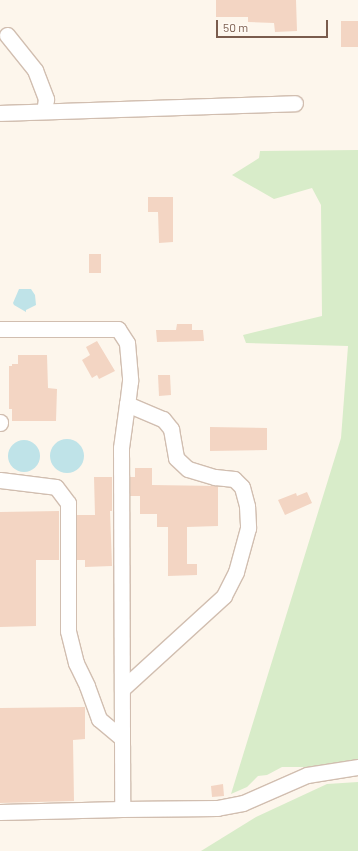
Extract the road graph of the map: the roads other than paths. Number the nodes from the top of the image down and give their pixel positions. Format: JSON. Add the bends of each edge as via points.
{"nodes":[{"id":1,"x":7,"y":35,"type":"dead end"},
{"id":2,"x":295,"y":103,"type":"dead end"},
{"id":3,"x":44,"y":111,"type":"junction"},
{"id":4,"x":0,"y":112,"type":"edge"},
{"id":5,"x":0,"y":329,"type":"edge"},
{"id":6,"x":127,"y":404,"type":"junction"},
{"id":7,"x":0,"y":480,"type":"edge"},
{"id":8,"x":122,"y":689,"type":"junction"},
{"id":9,"x":122,"y":738,"type":"junction"},
{"id":10,"x":358,"y":767,"type":"edge"},
{"id":11,"x":122,"y":809,"type":"junction"},
{"id":12,"x":0,"y":812,"type":"edge"}],
"edges":[{"from":1,"to":3,"type":"street","via":[[35,70],[46,99]]},
{"from":2,"to":3,"type":"street"},
{"from":3,"to":4,"type":"street"},
{"from":5,"to":6,"type":"street","via":[[118,329],[127,343],[130,381]]},
{"from":6,"to":8,"type":"street","via":[[121,448]]},
{"from":6,"to":8,"type":"street","via":[[163,419],[171,428],[176,458],[188,469],[234,480],[242,487],[247,506],[248,528],[236,572],[224,596]]},
{"from":7,"to":9,"type":"street","via":[[56,487],[68,503],[68,631],[76,663],[99,719]]},
{"from":8,"to":9,"type":"street"},
{"from":9,"to":11,"type":"street"},
{"from":10,"to":11,"type":"street","via":[[307,775],[243,803],[217,808]]},
{"from":11,"to":12,"type":"street"}]}
